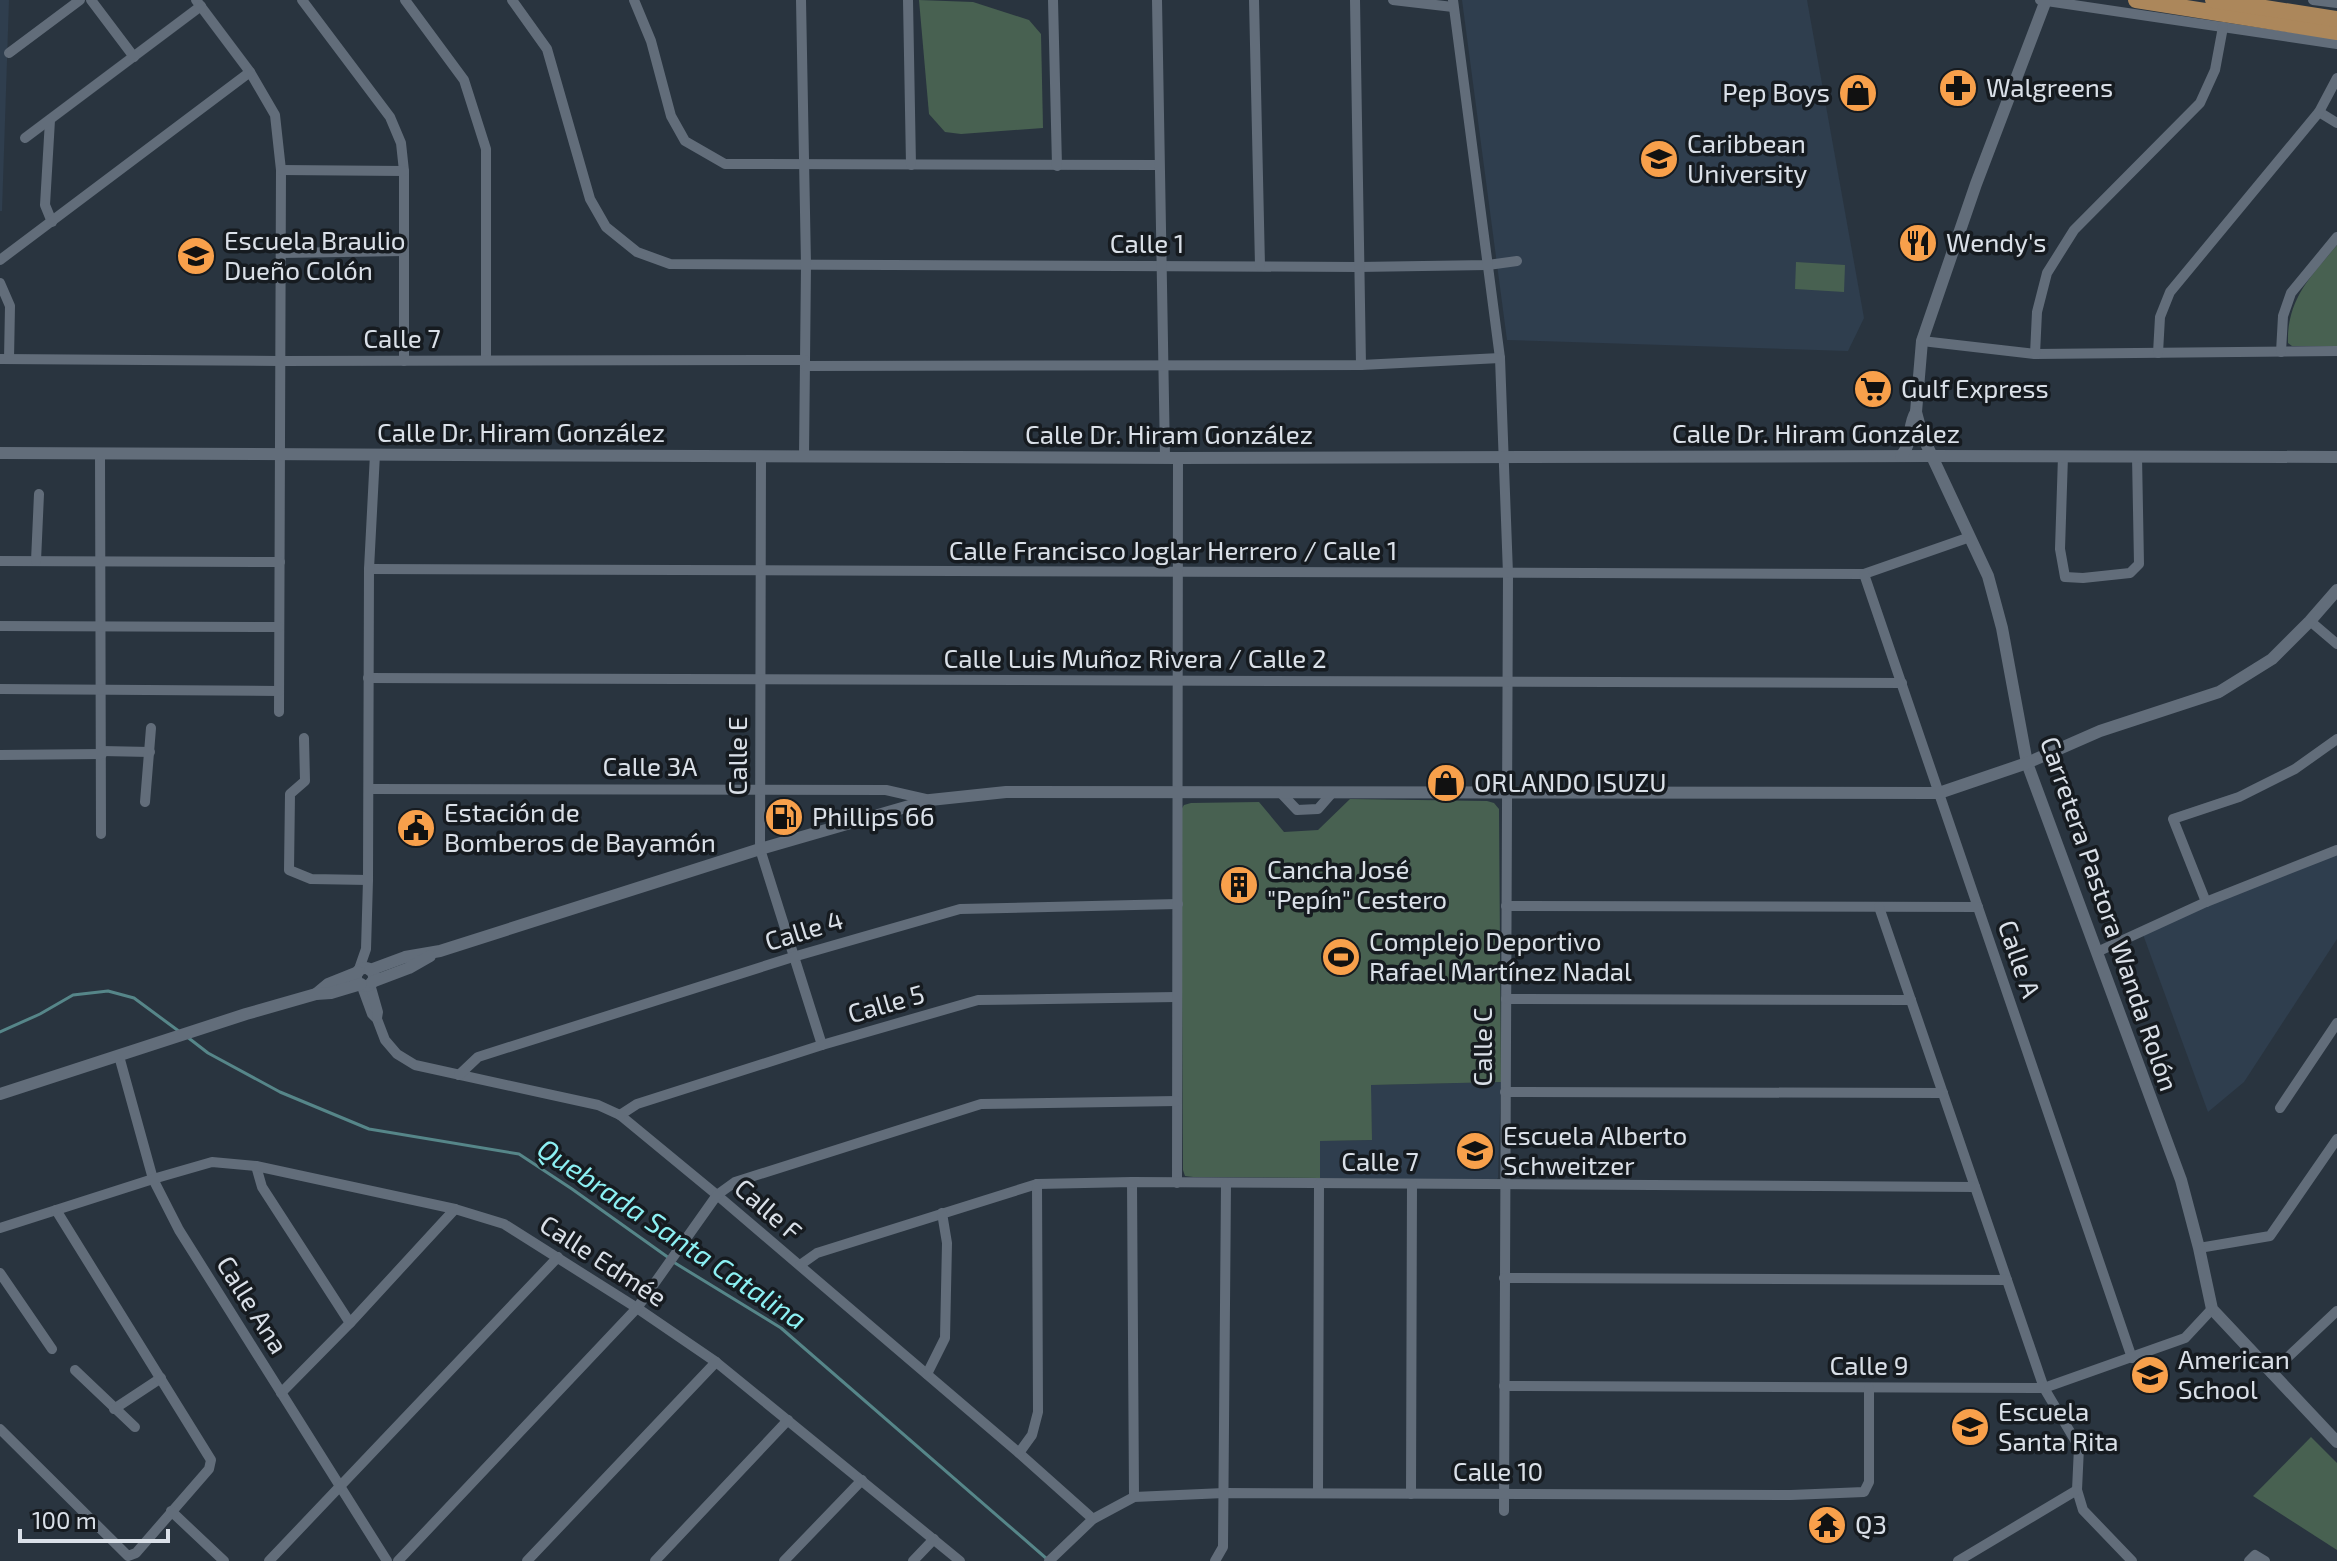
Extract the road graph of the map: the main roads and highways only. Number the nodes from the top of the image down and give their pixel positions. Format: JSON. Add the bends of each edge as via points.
{"nodes":[{"id":1,"x":2136,"y":0,"type":"edge"},
{"id":2,"x":2213,"y":0,"type":"edge"},
{"id":3,"x":2337,"y":19,"type":"edge"},
{"id":4,"x":2337,"y":32,"type":"edge"}],
"edges":[{"from":1,"to":4,"type":"main road"},
{"from":2,"to":3,"type":"main road"}]}
